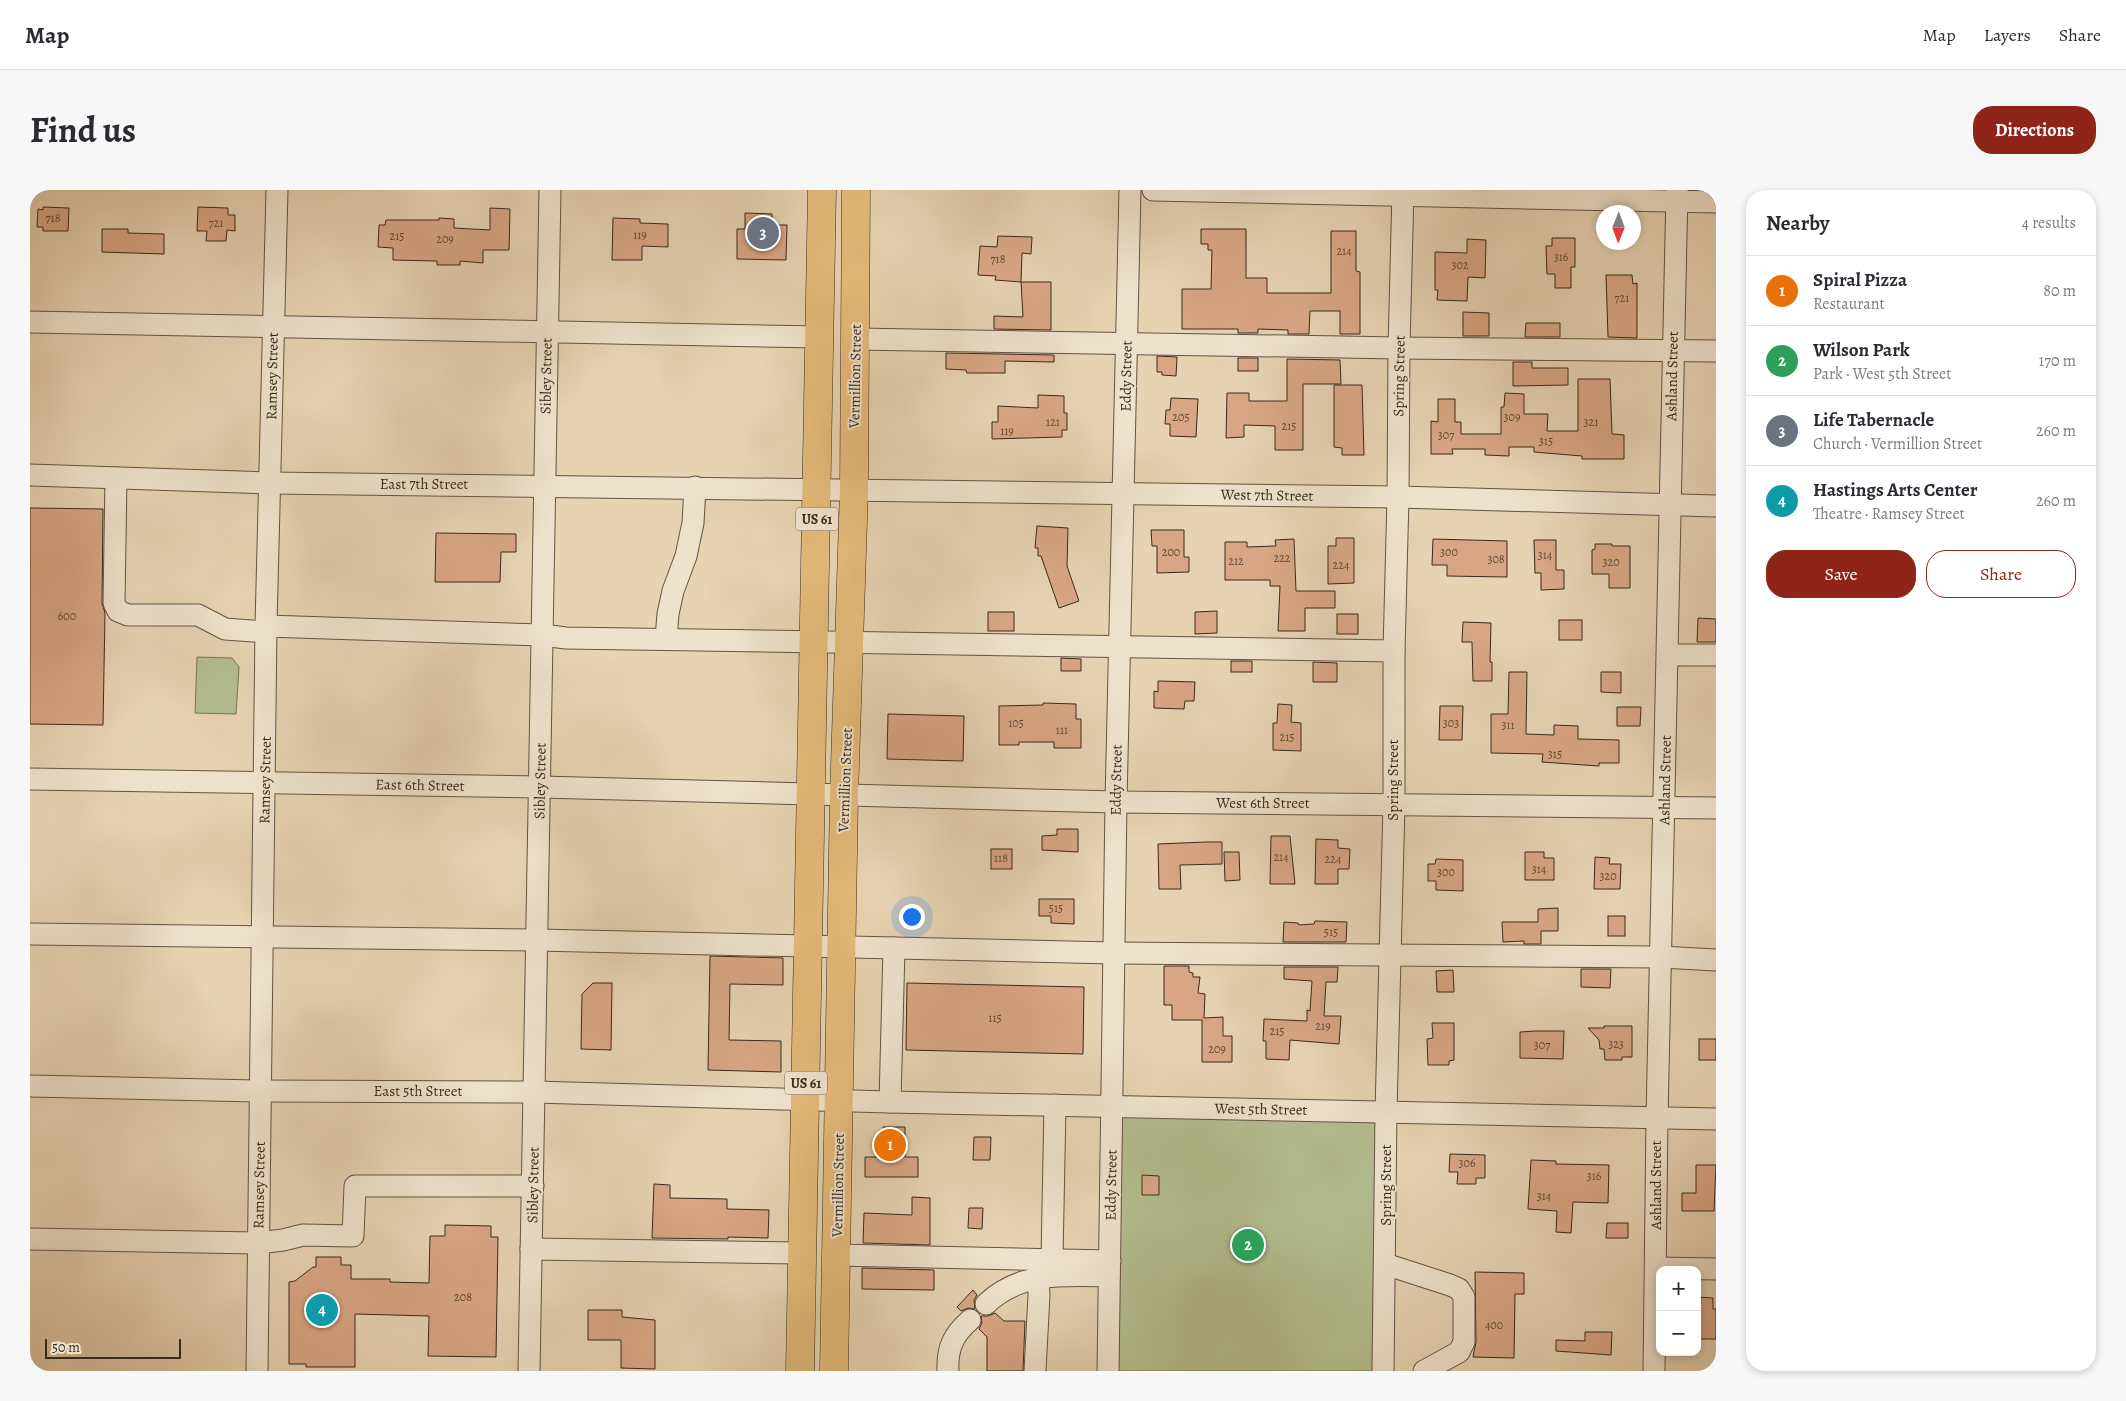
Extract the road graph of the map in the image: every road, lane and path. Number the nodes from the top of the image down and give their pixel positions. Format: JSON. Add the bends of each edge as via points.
{"nodes":[{"id":1,"x":277,"y":190,"type":"edge"},
{"id":2,"x":550,"y":190,"type":"edge"},
{"id":3,"x":822,"y":190,"type":"edge"},
{"id":4,"x":856,"y":190,"type":"edge"},
{"id":5,"x":1130,"y":190,"type":"edge"},
{"id":6,"x":1153,"y":190,"type":"edge"},
{"id":7,"x":1403,"y":192,"type":"edge"},
{"id":8,"x":1677,"y":196,"type":"edge"},
{"id":9,"x":1716,"y":202,"type":"edge"},
{"id":10,"x":30,"y":322,"type":"edge"},
{"id":11,"x":273,"y":327,"type":"junction"},
{"id":12,"x":547,"y":332,"type":"junction"},
{"id":13,"x":819,"y":337,"type":"junction"},
{"id":14,"x":856,"y":339,"type":"junction"},
{"id":15,"x":1127,"y":343,"type":"junction"},
{"id":16,"x":1399,"y":348,"type":"junction"},
{"id":17,"x":1672,"y":350,"type":"junction"},
{"id":18,"x":1716,"y":351,"type":"edge"},
{"id":19,"x":30,"y":475,"type":"edge"},
{"id":20,"x":116,"y":478,"type":"junction"},
{"id":21,"x":269,"y":483,"type":"junction"},
{"id":22,"x":544,"y":485,"type":"junction"},
{"id":23,"x":695,"y":487,"type":"junction"},
{"id":24,"x":818,"y":489,"type":"junction"},
{"id":25,"x":854,"y":490,"type":"junction"},
{"id":26,"x":1123,"y":493,"type":"junction"},
{"id":27,"x":1398,"y":497,"type":"junction"},
{"id":28,"x":1670,"y":506,"type":"junction"},
{"id":29,"x":1716,"y":506,"type":"edge"},
{"id":30,"x":266,"y":629,"type":"junction"},
{"id":31,"x":542,"y":635,"type":"junction"},
{"id":32,"x":666,"y":640,"type":"junction"},
{"id":33,"x":813,"y":642,"type":"junction"},
{"id":34,"x":850,"y":643,"type":"junction"},
{"id":35,"x":1119,"y":646,"type":"junction"},
{"id":36,"x":1394,"y":651,"type":"junction"},
{"id":37,"x":1668,"y":655,"type":"junction"},
{"id":38,"x":1716,"y":655,"type":"edge"},
{"id":39,"x":30,"y":779,"type":"edge"},
{"id":40,"x":265,"y":782,"type":"junction"},
{"id":41,"x":540,"y":787,"type":"junction"},
{"id":42,"x":810,"y":794,"type":"junction"},
{"id":43,"x":844,"y":796,"type":"junction"},
{"id":44,"x":1116,"y":802,"type":"junction"},
{"id":45,"x":1394,"y":804,"type":"junction"},
{"id":46,"x":1665,"y":808,"type":"junction"},
{"id":47,"x":1716,"y":808,"type":"edge"},
{"id":48,"x":30,"y":934,"type":"edge"},
{"id":49,"x":263,"y":936,"type":"junction"},
{"id":50,"x":537,"y":940,"type":"junction"},
{"id":51,"x":808,"y":946,"type":"junction"},
{"id":52,"x":842,"y":946,"type":"junction"},
{"id":53,"x":894,"y":948,"type":"junction"},
{"id":54,"x":1113,"y":953,"type":"junction"},
{"id":55,"x":1390,"y":955,"type":"junction"},
{"id":56,"x":1661,"y":957,"type":"junction"},
{"id":57,"x":1716,"y":960,"type":"edge"},
{"id":58,"x":30,"y":1086,"type":"edge"},
{"id":59,"x":260,"y":1091,"type":"junction"},
{"id":60,"x":534,"y":1092,"type":"junction"},
{"id":61,"x":806,"y":1099,"type":"junction"},
{"id":62,"x":840,"y":1100,"type":"junction"},
{"id":63,"x":890,"y":1102,"type":"junction"},
{"id":64,"x":1055,"y":1105,"type":"junction"},
{"id":65,"x":1112,"y":1106,"type":"junction"},
{"id":66,"x":1386,"y":1112,"type":"junction"},
{"id":67,"x":1657,"y":1118,"type":"junction"},
{"id":68,"x":1716,"y":1119,"type":"edge"},
{"id":69,"x":532,"y":1186,"type":"junction"},
{"id":70,"x":30,"y":1239,"type":"edge"},
{"id":71,"x":258,"y":1243,"type":"junction"},
{"id":72,"x":532,"y":1249,"type":"junction"},
{"id":73,"x":802,"y":1253,"type":"junction"},
{"id":74,"x":837,"y":1255,"type":"junction"},
{"id":75,"x":1052,"y":1259,"type":"junction"},
{"id":76,"x":1385,"y":1264,"type":"junction"},
{"id":77,"x":1656,"y":1266,"type":"edge"},
{"id":78,"x":1110,"y":1268,"type":"junction"},
{"id":79,"x":1656,"y":1268,"type":"edge"},
{"id":80,"x":1701,"y":1269,"type":"edge"},
{"id":81,"x":1716,"y":1269,"type":"edge"},
{"id":82,"x":1038,"y":1277,"type":"junction"},
{"id":83,"x":986,"y":1304,"type":"dead end"},
{"id":84,"x":970,"y":1320,"type":"dead end"},
{"id":85,"x":1035,"y":1370,"type":"edge"},
{"id":86,"x":257,"y":1371,"type":"edge"},
{"id":87,"x":529,"y":1371,"type":"edge"},
{"id":88,"x":800,"y":1371,"type":"edge"},
{"id":89,"x":834,"y":1371,"type":"edge"},
{"id":90,"x":948,"y":1371,"type":"edge"},
{"id":91,"x":1108,"y":1371,"type":"edge"},
{"id":92,"x":1383,"y":1371,"type":"edge"},
{"id":93,"x":1424,"y":1371,"type":"edge"},
{"id":94,"x":1654,"y":1371,"type":"edge"}],
"edges":[{"from":1,"to":11,"type":"street","name":"Ramsey Street"},
{"from":2,"to":12,"type":"street","name":"Sibley Street"},
{"from":3,"to":13,"type":"highway","number":"US 61"},
{"from":4,"to":14,"type":"highway","name":"Vermillion Street","number":"US 61"},
{"from":5,"to":15,"type":"street","name":"Eddy Street"},
{"from":6,"to":7,"type":"street"},
{"from":7,"to":8,"type":"street"},
{"from":7,"to":16,"type":"street","name":"Spring Street"},
{"from":8,"to":9,"type":"street"},
{"from":8,"to":17,"type":"street","name":"Ashland Street"},
{"from":10,"to":11,"type":"street"},
{"from":11,"to":12,"type":"street"},
{"from":11,"to":21,"type":"street","name":"Ramsey Street"},
{"from":12,"to":13,"type":"street"},
{"from":12,"to":22,"type":"street","name":"Sibley Street"},
{"from":13,"to":24,"type":"highway","number":"US 61"},
{"from":14,"to":15,"type":"street"},
{"from":14,"to":25,"type":"highway","name":"Vermillion Street","number":"US 61"},
{"from":15,"to":16,"type":"street"},
{"from":15,"to":26,"type":"street","name":"Eddy Street"},
{"from":16,"to":17,"type":"street"},
{"from":16,"to":27,"type":"street","name":"Spring Street"},
{"from":17,"to":18,"type":"street"},
{"from":17,"to":28,"type":"street","name":"Ashland Street"},
{"from":19,"to":20,"type":"street","name":"East 7th Street"},
{"from":20,"to":21,"type":"street","name":"East 7th Street"},
{"from":20,"to":30,"type":"street","via":[[114,603],[118,611],[128,615],[198,615],[225,629]]},
{"from":21,"to":22,"type":"street","name":"East 7th Street"},
{"from":21,"to":30,"type":"street","name":"Ramsey Street"},
{"from":22,"to":23,"type":"street","name":"East 7th Street"},
{"from":22,"to":31,"type":"street","name":"Sibley Street"},
{"from":23,"to":24,"type":"street","name":"East 7th Street"},
{"from":23,"to":32,"type":"street","via":[[693,523],[686,556],[673,591]]},
{"from":24,"to":25,"type":"street","name":"West 7th Street"},
{"from":24,"to":33,"type":"highway","number":"US 61"},
{"from":25,"to":26,"type":"street","name":"West 7th Street"},
{"from":25,"to":34,"type":"highway","name":"Vermillion Street","number":"US 61"},
{"from":26,"to":27,"type":"street","name":"West 7th Street"},
{"from":26,"to":35,"type":"street","name":"Eddy Street"},
{"from":27,"to":28,"type":"street","name":"West 7th Street"},
{"from":27,"to":36,"type":"street","name":"Spring Street"},
{"from":28,"to":29,"type":"street","name":"West 7th Street"},
{"from":28,"to":37,"type":"street","name":"Ashland Street"},
{"from":30,"to":31,"type":"street"},
{"from":30,"to":40,"type":"street","name":"Ramsey Street"},
{"from":31,"to":32,"type":"street"},
{"from":31,"to":41,"type":"street","name":"Sibley Street"},
{"from":32,"to":33,"type":"street"},
{"from":33,"to":34,"type":"street"},
{"from":33,"to":42,"type":"highway","number":"US 61"},
{"from":34,"to":35,"type":"street"},
{"from":34,"to":43,"type":"highway","name":"Vermillion Street","number":"US 61"},
{"from":35,"to":36,"type":"street"},
{"from":35,"to":44,"type":"street","name":"Eddy Street"},
{"from":36,"to":45,"type":"street","name":"Spring Street"},
{"from":37,"to":38,"type":"street"},
{"from":37,"to":46,"type":"street","name":"Ashland Street"},
{"from":39,"to":40,"type":"street","name":"East 6th Street"},
{"from":40,"to":41,"type":"street","name":"East 6th Street"},
{"from":40,"to":49,"type":"street","name":"Ramsey Street"},
{"from":41,"to":42,"type":"street","name":"East 6th Street"},
{"from":41,"to":50,"type":"street","name":"Sibley Street"},
{"from":42,"to":43,"type":"street","name":"West 6th Street"},
{"from":42,"to":51,"type":"highway","number":"US 61"},
{"from":43,"to":44,"type":"street","name":"West 6th Street"},
{"from":43,"to":52,"type":"highway","name":"Vermillion Street","number":"US 61"},
{"from":44,"to":45,"type":"street","name":"West 6th Street"},
{"from":44,"to":54,"type":"street","name":"Eddy Street"},
{"from":45,"to":46,"type":"street","name":"West 6th Street"},
{"from":45,"to":55,"type":"street","name":"Spring Street"},
{"from":46,"to":47,"type":"street","name":"West 6th Street"},
{"from":46,"to":56,"type":"street","name":"Ashland Street"},
{"from":48,"to":49,"type":"street"},
{"from":49,"to":50,"type":"street"},
{"from":49,"to":59,"type":"street","name":"Ramsey Street"},
{"from":50,"to":51,"type":"street"},
{"from":50,"to":60,"type":"street","name":"Sibley Street"},
{"from":51,"to":52,"type":"street"},
{"from":51,"to":61,"type":"highway","number":"US 61"},
{"from":52,"to":53,"type":"street"},
{"from":52,"to":62,"type":"highway","name":"Vermillion Street","number":"US 61"},
{"from":53,"to":54,"type":"street"},
{"from":53,"to":63,"type":"street"},
{"from":54,"to":55,"type":"street"},
{"from":54,"to":65,"type":"street","name":"Eddy Street"},
{"from":55,"to":56,"type":"street"},
{"from":55,"to":66,"type":"street","name":"Spring Street"},
{"from":56,"to":57,"type":"street"},
{"from":56,"to":67,"type":"street","name":"Ashland Street"},
{"from":58,"to":59,"type":"street","name":"East 5th Street"},
{"from":59,"to":60,"type":"street","name":"East 5th Street"},
{"from":59,"to":71,"type":"street","name":"Ramsey Street"},
{"from":60,"to":61,"type":"street","name":"East 5th Street"},
{"from":60,"to":69,"type":"street","name":"Sibley Street"},
{"from":61,"to":62,"type":"street","name":"West 5th Street"},
{"from":61,"to":73,"type":"highway","number":"US 61"},
{"from":62,"to":63,"type":"street","name":"West 5th Street"},
{"from":62,"to":74,"type":"highway","name":"Vermillion Street","number":"US 61"},
{"from":63,"to":64,"type":"street","name":"West 5th Street"},
{"from":64,"to":65,"type":"street","name":"West 5th Street"},
{"from":64,"to":75,"type":"street"},
{"from":65,"to":66,"type":"street","name":"West 5th Street"},
{"from":65,"to":78,"type":"street","name":"Eddy Street"},
{"from":66,"to":67,"type":"street","name":"West 5th Street"},
{"from":66,"to":76,"type":"street","name":"Spring Street"},
{"from":67,"to":68,"type":"street","name":"West 5th Street"},
{"from":67,"to":77,"type":"street","name":"Ashland Street"},
{"from":69,"to":71,"type":"street","via":[[355,1186],[353,1236],[303,1235]]},
{"from":69,"to":72,"type":"street","name":"Sibley Street"},
{"from":70,"to":71,"type":"street"},
{"from":71,"to":86,"type":"street","name":"Ramsey Street"},
{"from":72,"to":73,"type":"street"},
{"from":72,"to":87,"type":"street","name":"Sibley Street"},
{"from":73,"to":88,"type":"highway","number":"US 61"},
{"from":74,"to":75,"type":"street"},
{"from":74,"to":89,"type":"highway","name":"Vermillion Street","number":"US 61"},
{"from":75,"to":78,"type":"street"},
{"from":76,"to":92,"type":"street","name":"Spring Street"},
{"from":76,"to":93,"type":"street","via":[[1450,1285],[1459,1289],[1464,1297],[1464,1342],[1459,1352]]},
{"from":78,"to":82,"type":"street"},
{"from":78,"to":91,"type":"street","name":"Eddy Street"},
{"from":79,"to":94,"type":"street","name":"Ashland Street"},
{"from":80,"to":81,"type":"street"},
{"from":82,"to":83,"type":"street","via":[[998,1293]]},
{"from":82,"to":85,"type":"street"},
{"from":84,"to":90,"type":"street","via":[[956,1332],[948,1357]]}]}
